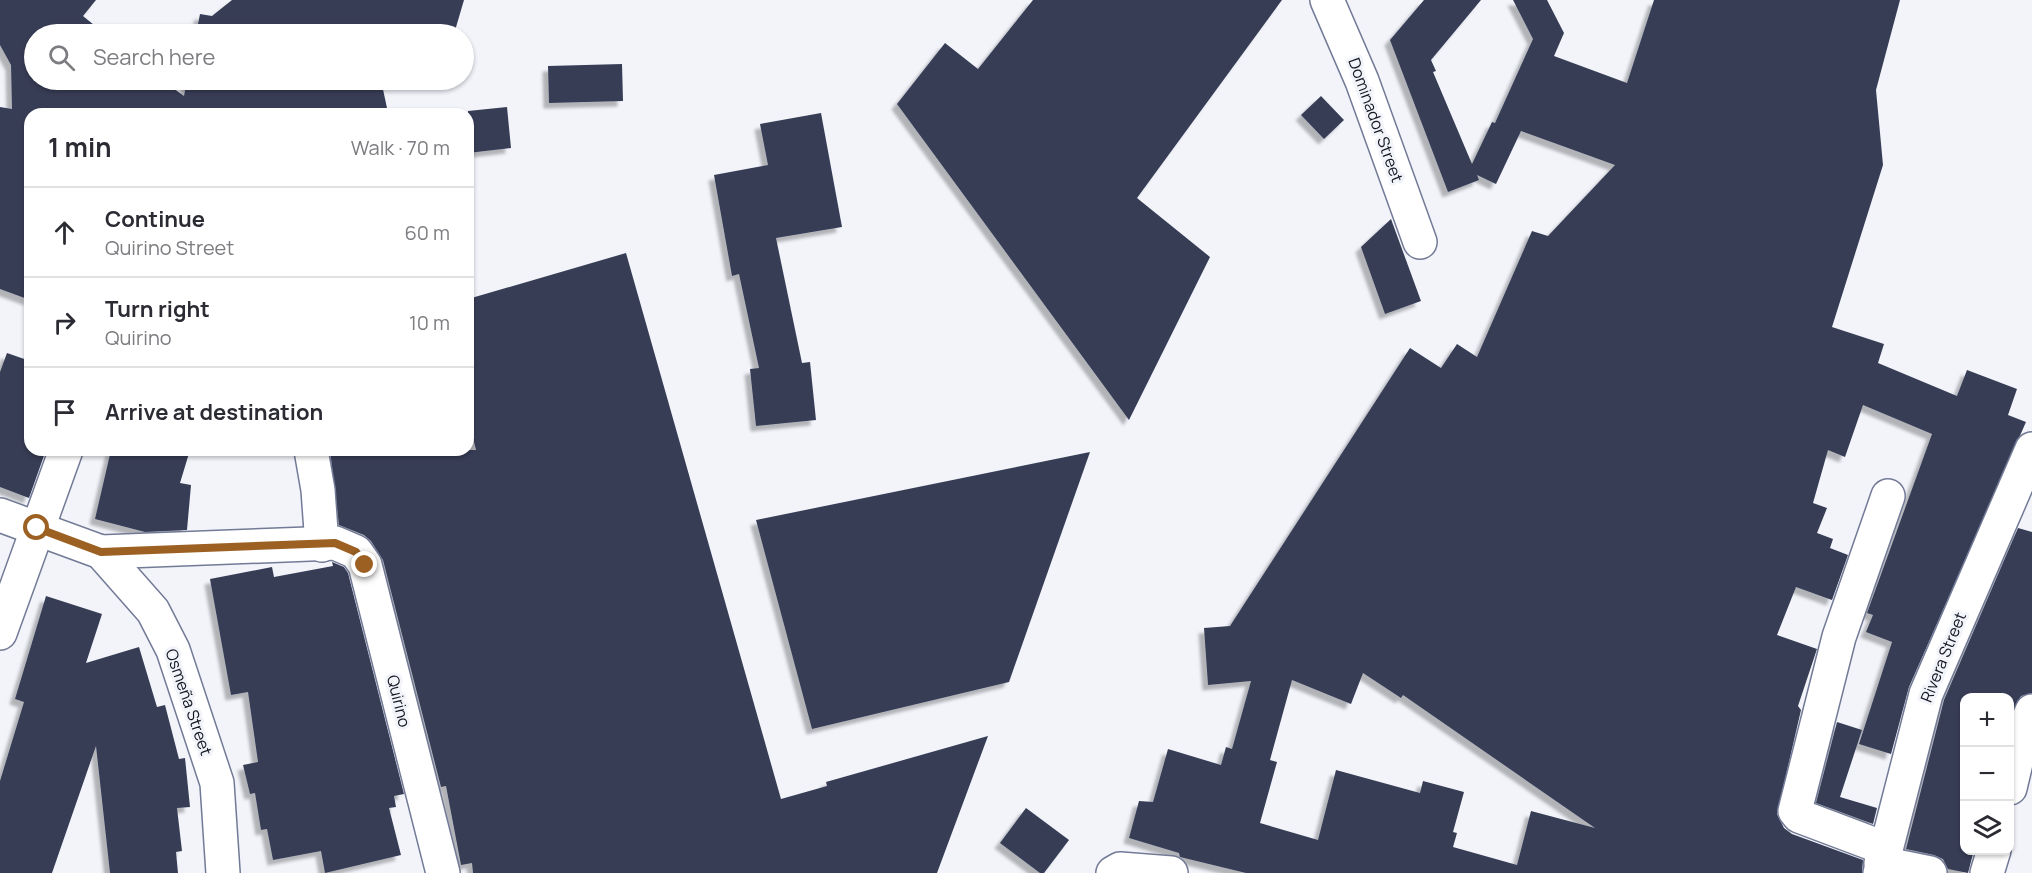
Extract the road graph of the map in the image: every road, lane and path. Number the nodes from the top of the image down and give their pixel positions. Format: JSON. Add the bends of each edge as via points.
{"nodes":[{"id":1,"x":1327,"y":0,"type":"edge"},
{"id":2,"x":1420,"y":242,"type":"dead end"},
{"id":3,"x":2032,"y":449,"type":"edge"},
{"id":4,"x":64,"y":456,"type":"edge"},
{"id":5,"x":311,"y":456,"type":"edge"},
{"id":6,"x":1888,"y":496,"type":"dead end"},
{"id":7,"x":0,"y":515,"type":"edge"},
{"id":8,"x":37,"y":528,"type":"junction"},
{"id":9,"x":329,"y":544,"type":"junction"},
{"id":10,"x":101,"y":552,"type":"junction"},
{"id":11,"x":0,"y":633,"type":"edge"},
{"id":12,"x":2032,"y":711,"type":"edge"},
{"id":13,"x":2014,"y":771,"type":"edge"},
{"id":14,"x":1992,"y":855,"type":"edge"},
{"id":15,"x":1882,"y":861,"type":"edge"},
{"id":16,"x":223,"y":873,"type":"edge"},
{"id":17,"x":443,"y":873,"type":"edge"},
{"id":18,"x":1113,"y":873,"type":"edge"},
{"id":19,"x":1171,"y":873,"type":"edge"},
{"id":20,"x":1930,"y":873,"type":"edge"},
{"id":21,"x":1987,"y":873,"type":"edge"}],
"edges":[{"from":1,"to":2,"type":"street","name":"Dominador Street","via":[[1362,81]]},
{"from":3,"to":15,"type":"street","name":"Rivera Street","via":[[1926,694]]},
{"from":4,"to":8,"type":"street"},
{"from":5,"to":9,"type":"street"},
{"from":6,"to":15,"type":"street","via":[[1839,638],[1796,801],[1798,816]]},
{"from":7,"to":8,"type":"street"},
{"from":8,"to":10,"type":"street"},
{"from":8,"to":11,"type":"street"},
{"from":9,"to":10,"type":"street"},
{"from":9,"to":17,"type":"street","name":"Quirino","via":[[356,552],[365,565]]},
{"from":10,"to":16,"type":"street","name":"Osmeña Street","via":[[153,611],[173,650],[217,783]]},
{"from":12,"to":13,"type":"street"},
{"from":14,"to":21,"type":"street"},
{"from":15,"to":20,"type":"street"},
{"from":18,"to":19,"type":"street","via":[[1120,869]]}]}
